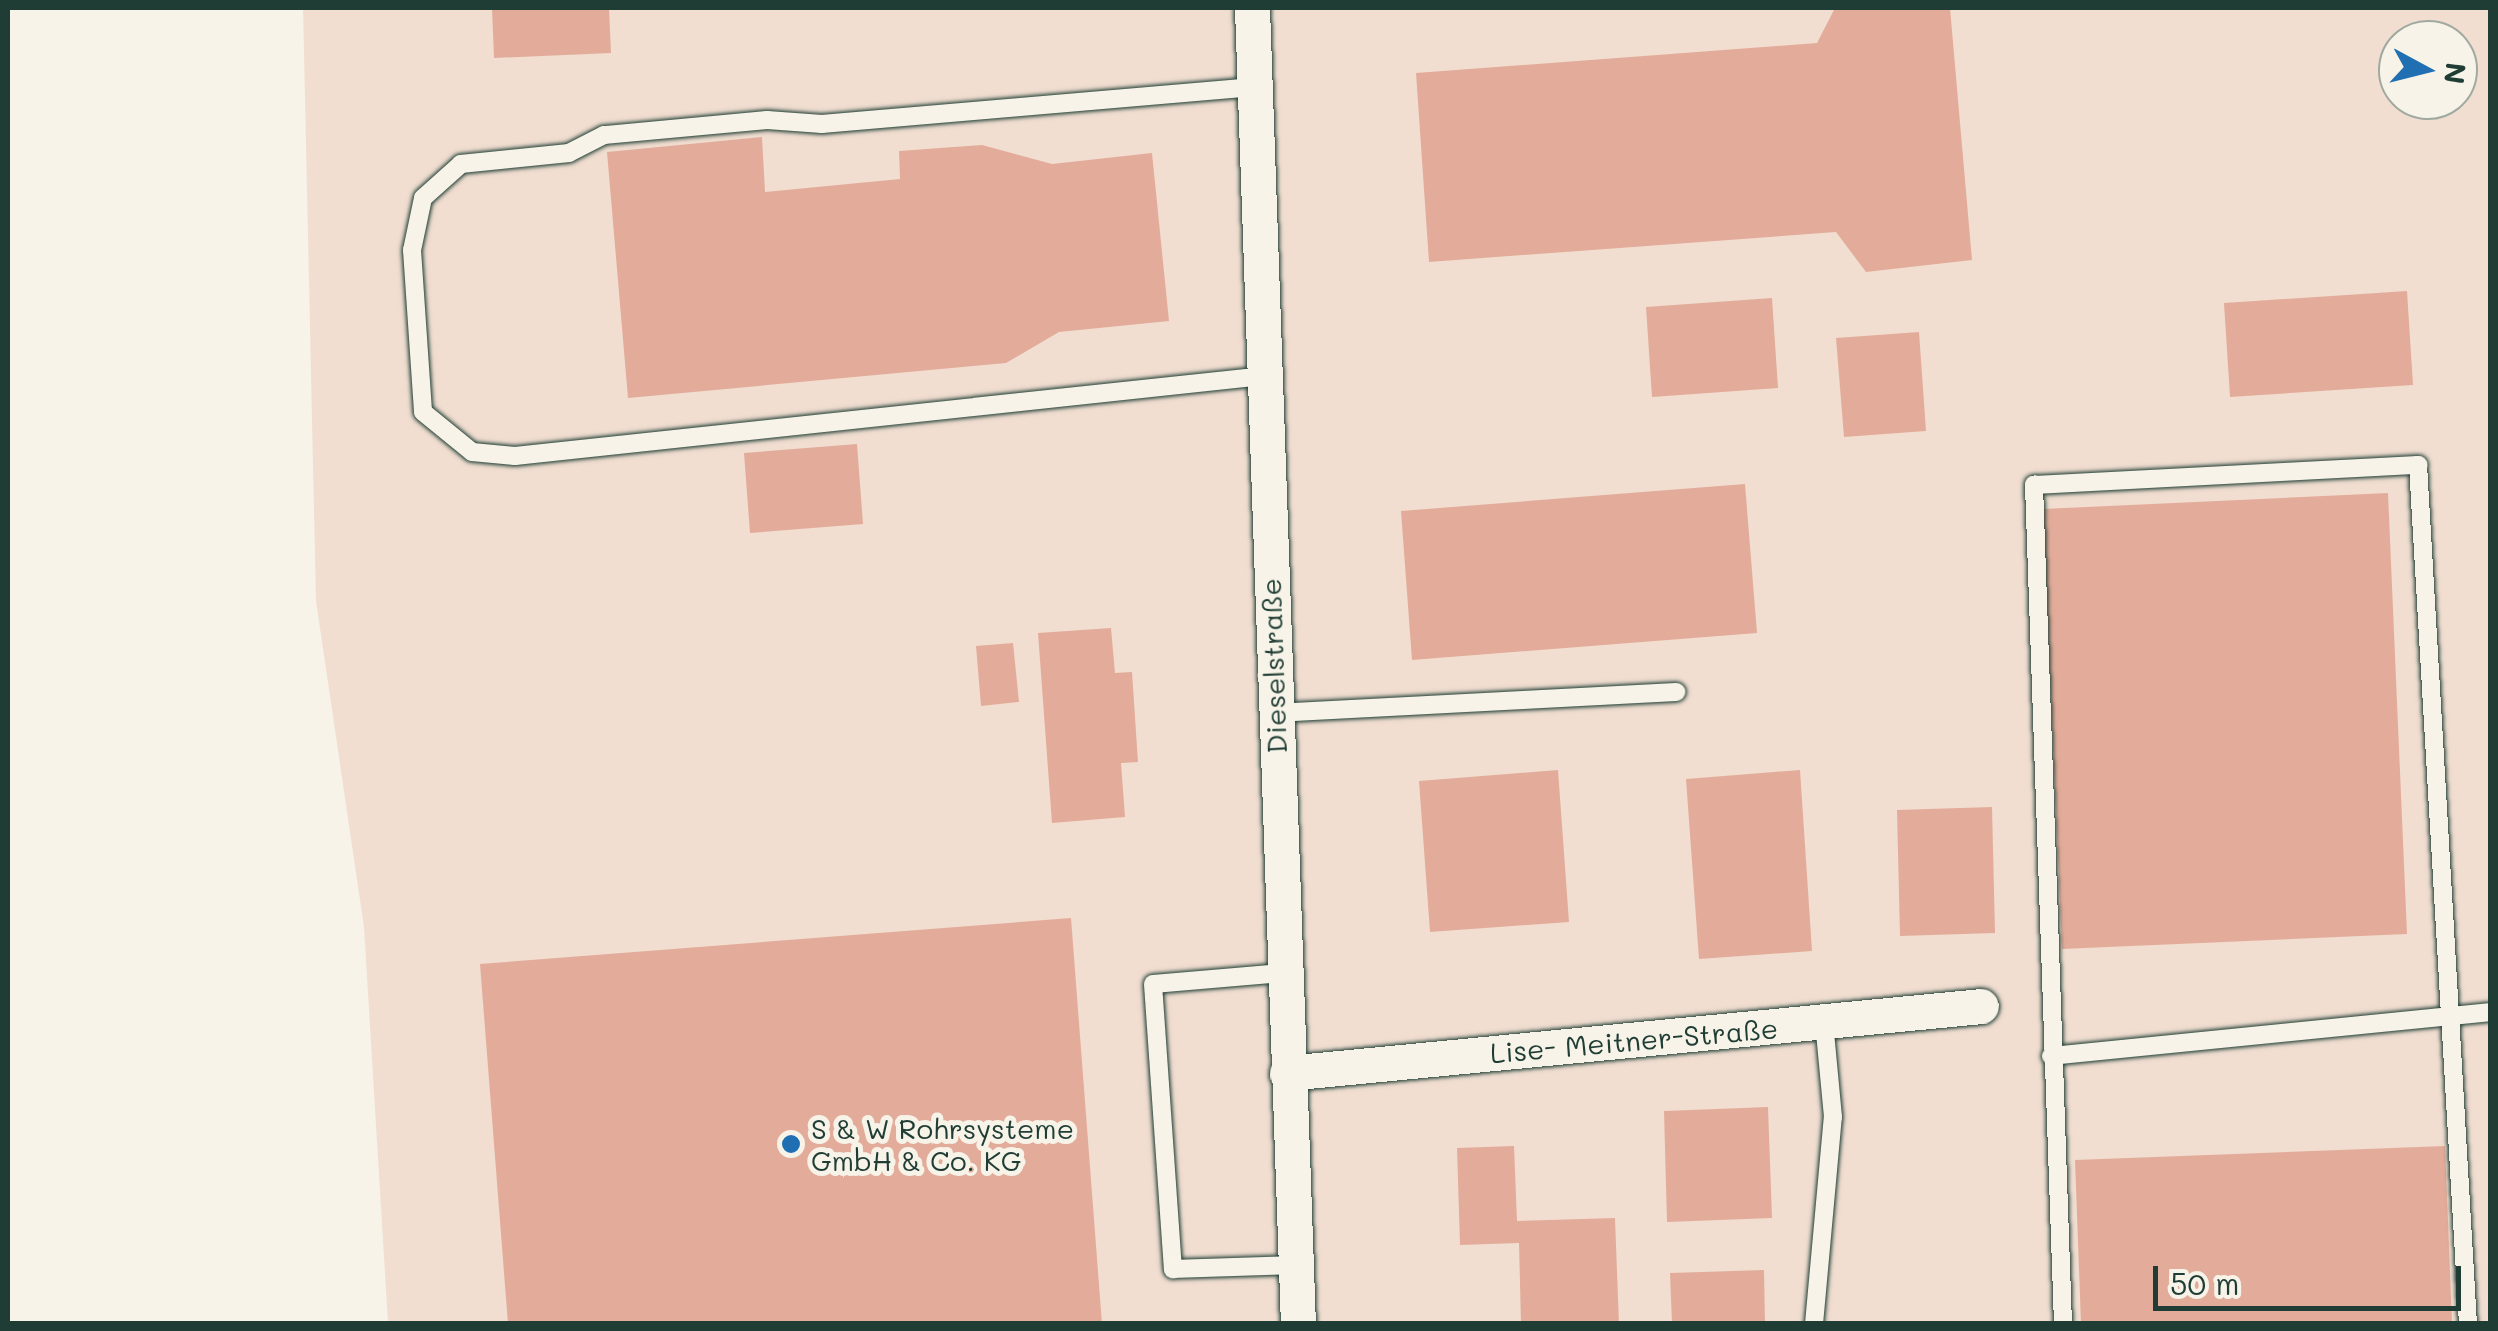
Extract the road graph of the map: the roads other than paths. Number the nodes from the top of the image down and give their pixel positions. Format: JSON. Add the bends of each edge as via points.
{"nodes":[{"id":1,"x":1252,"y":8,"type":"edge"},
{"id":2,"x":1254,"y":87,"type":"junction"},
{"id":3,"x":1263,"y":376,"type":"junction"},
{"id":4,"x":1676,"y":692,"type":"dead end"},
{"id":5,"x":1274,"y":713,"type":"junction"},
{"id":6,"x":1282,"y":973,"type":"junction"},
{"id":7,"x":1981,"y":1006,"type":"dead end"},
{"id":8,"x":2490,"y":1012,"type":"edge"},
{"id":9,"x":2454,"y":1016,"type":"junction"},
{"id":10,"x":1824,"y":1021,"type":"junction"},
{"id":11,"x":2051,"y":1056,"type":"junction"},
{"id":12,"x":1286,"y":1073,"type":"junction"},
{"id":13,"x":1296,"y":1265,"type":"junction"},
{"id":14,"x":1298,"y":1324,"type":"edge"},
{"id":15,"x":1814,"y":1324,"type":"edge"},
{"id":16,"x":2063,"y":1324,"type":"edge"},
{"id":17,"x":2468,"y":1324,"type":"edge"}],
"edges":[{"from":1,"to":2,"type":"street","name":"Dieselstraße"},
{"from":2,"to":3,"type":"street","name":"Dieselstraße"},
{"from":2,"to":3,"type":"lane","via":[[822,124],[767,120],[604,135],[568,153],[461,164],[423,198],[412,250],[423,412],[472,452],[515,456]]},
{"from":3,"to":5,"type":"street","name":"Dieselstraße"},
{"from":4,"to":5,"type":"lane"},
{"from":5,"to":6,"type":"street","name":"Dieselstraße"},
{"from":6,"to":12,"type":"street","name":"Dieselstraße"},
{"from":6,"to":13,"type":"lane","via":[[1153,984],[1173,1270]]},
{"from":7,"to":10,"type":"street","name":"Lise- Meitner-Straße"},
{"from":8,"to":9,"type":"lane"},
{"from":9,"to":11,"type":"lane"},
{"from":9,"to":11,"type":"lane","via":[[2418,465],[2034,484]]},
{"from":9,"to":17,"type":"lane"},
{"from":10,"to":12,"type":"street","name":"Lise- Meitner-Straße"},
{"from":10,"to":15,"type":"lane","via":[[1833,1117]]},
{"from":11,"to":16,"type":"lane"},
{"from":12,"to":13,"type":"street","name":"Dieselstraße"},
{"from":13,"to":14,"type":"street","name":"Dieselstraße"}]}
